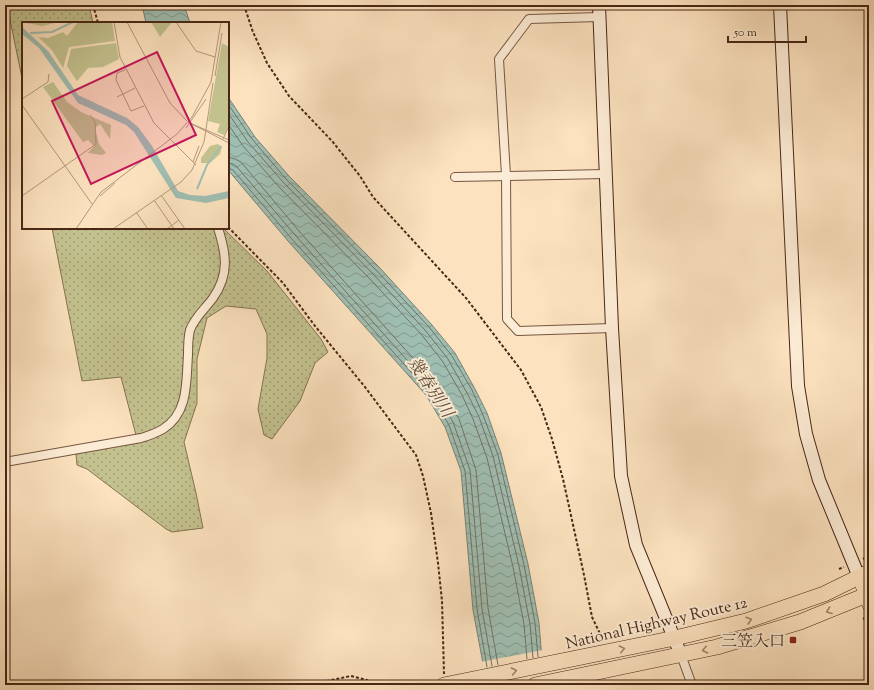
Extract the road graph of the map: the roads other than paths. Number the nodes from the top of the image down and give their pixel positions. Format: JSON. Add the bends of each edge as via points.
{"nodes":[{"id":1,"x":780,"y":5,"type":"edge"},
{"id":2,"x":599,"y":11,"type":"edge"},
{"id":3,"x":605,"y":174,"type":"junction"},
{"id":4,"x":506,"y":175,"type":"junction"},
{"id":5,"x":456,"y":177,"type":"dead end"},
{"id":6,"x":218,"y":229,"type":"edge"},
{"id":7,"x":612,"y":328,"type":"junction"},
{"id":8,"x":5,"y":462,"type":"edge"},
{"id":9,"x":867,"y":588,"type":"edge"},
{"id":10,"x":675,"y":638,"type":"junction"},
{"id":11,"x":681,"y":655,"type":"junction"},
{"id":12,"x":445,"y":685,"type":"edge"},
{"id":13,"x":535,"y":685,"type":"edge"},
{"id":14,"x":692,"y":685,"type":"edge"}],
"edges":[{"from":1,"to":9,"type":"street","via":[[798,386],[806,434],[819,480]]},
{"from":2,"to":3,"type":"street"},
{"from":2,"to":4,"type":"street","via":[[529,19],[499,59]]},
{"from":3,"to":4,"type":"street"},
{"from":3,"to":7,"type":"street"},
{"from":4,"to":5,"type":"street"},
{"from":4,"to":7,"type":"street","via":[[507,319],[518,332]]},
{"from":6,"to":8,"type":"street","via":[[225,254],[225,266],[213,297],[197,317],[190,331],[185,398],[181,410],[173,421],[159,432],[141,438]]},
{"from":7,"to":10,"type":"street","via":[[621,476],[636,545]]},
{"from":10,"to":9,"type":"highway","name":"National Highway Route 12","one_way":true,"via":[[746,621],[824,594]]},
{"from":9,"to":11,"type":"highway","one_way":true,"via":[[793,624]]},
{"from":10,"to":11,"type":"street"},
{"from":12,"to":10,"type":"highway","name":"National Highway Route 12","one_way":true},
{"from":11,"to":13,"type":"highway"},
{"from":11,"to":14,"type":"street"}]}
